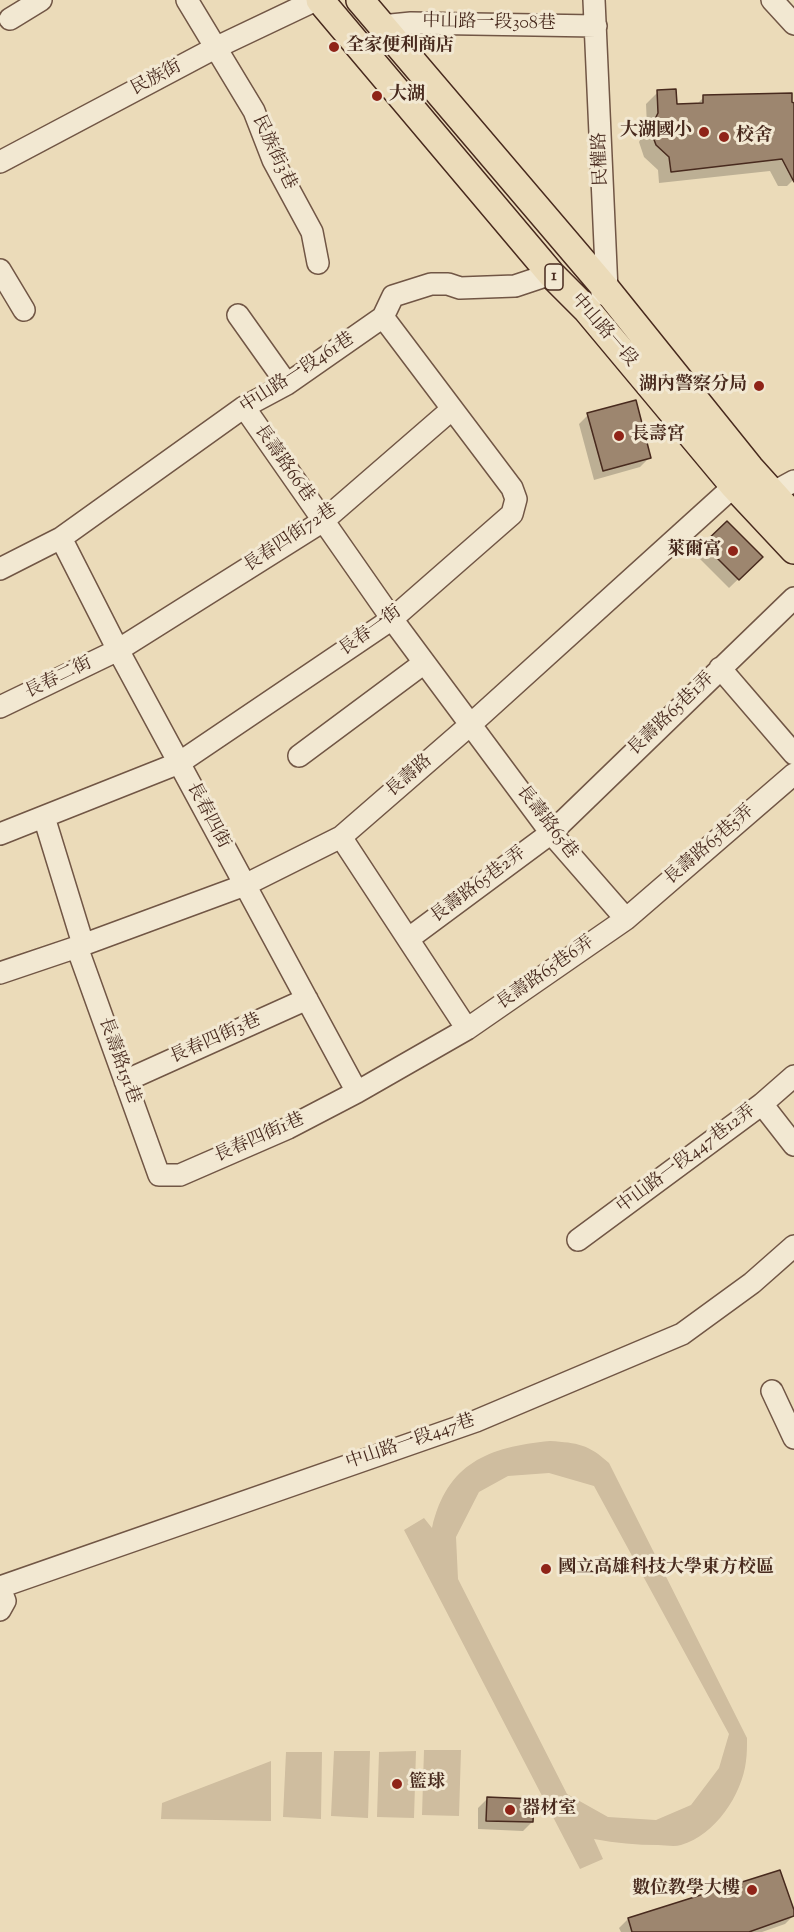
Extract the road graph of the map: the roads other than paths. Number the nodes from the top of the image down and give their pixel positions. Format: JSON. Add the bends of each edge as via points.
{"nodes":[{"id":1,"x":41,"y":0,"type":"edge"},
{"id":2,"x":187,"y":0,"type":"edge"},
{"id":3,"x":318,"y":0,"type":"edge"},
{"id":4,"x":360,"y":0,"type":"edge"},
{"id":5,"x":594,"y":0,"type":"edge"},
{"id":6,"x":772,"y":0,"type":"edge"},
{"id":7,"x":10,"y":19,"type":"dead end"},
{"id":8,"x":794,"y":24,"type":"edge"},
{"id":9,"x":381,"y":26,"type":"junction"},
{"id":10,"x":596,"y":26,"type":"junction"},
{"id":11,"x":215,"y":48,"type":"junction"},
{"id":12,"x":0,"y":162,"type":"edge"},
{"id":13,"x":318,"y":263,"type":"dead end"},
{"id":14,"x":0,"y":270,"type":"edge"},
{"id":15,"x":551,"y":274,"type":"junction"},
{"id":16,"x":607,"y":290,"type":"junction"},
{"id":17,"x":24,"y":310,"type":"dead end"},
{"id":18,"x":587,"y":310,"type":"junction"},
{"id":19,"x":238,"y":315,"type":"dead end"},
{"id":20,"x":383,"y":317,"type":"junction"},
{"id":21,"x":286,"y":384,"type":"junction"},
{"id":22,"x":244,"y":408,"type":"junction"},
{"id":23,"x":451,"y":410,"type":"junction"},
{"id":24,"x":742,"y":477,"type":"junction"},
{"id":25,"x":783,"y":487,"type":"edge"},
{"id":26,"x":794,"y":518,"type":"edge"},
{"id":27,"x":322,"y":521,"type":"junction"},
{"id":28,"x":62,"y":538,"type":"junction"},
{"id":29,"x":794,"y":550,"type":"edge"},
{"id":30,"x":0,"y":569,"type":"edge"},
{"id":31,"x":794,"y":598,"type":"edge"},
{"id":32,"x":392,"y":620,"type":"junction"},
{"id":33,"x":118,"y":650,"type":"junction"},
{"id":34,"x":424,"y":663,"type":"junction"},
{"id":35,"x":720,"y":668,"type":"junction"},
{"id":36,"x":0,"y":707,"type":"edge"},
{"id":37,"x":470,"y":725,"type":"junction"},
{"id":38,"x":794,"y":754,"type":"edge"},
{"id":39,"x":299,"y":756,"type":"dead end"},
{"id":40,"x":179,"y":763,"type":"junction"},
{"id":41,"x":794,"y":774,"type":"edge"},
{"id":42,"x":44,"y":817,"type":"junction"},
{"id":43,"x":550,"y":832,"type":"junction"},
{"id":44,"x":0,"y":834,"type":"edge"},
{"id":45,"x":341,"y":837,"type":"junction"},
{"id":46,"x":245,"y":885,"type":"junction"},
{"id":47,"x":626,"y":919,"type":"junction"},
{"id":48,"x":408,"y":939,"type":"junction"},
{"id":49,"x":80,"y":946,"type":"junction"},
{"id":50,"x":0,"y":973,"type":"edge"},
{"id":51,"x":307,"y":999,"type":"junction"},
{"id":52,"x":467,"y":1029,"type":"junction"},
{"id":53,"x":794,"y":1076,"type":"edge"},
{"id":54,"x":125,"y":1081,"type":"junction"},
{"id":55,"x":357,"y":1092,"type":"junction"},
{"id":56,"x":762,"y":1104,"type":"junction"},
{"id":57,"x":794,"y":1145,"type":"edge"},
{"id":58,"x":159,"y":1175,"type":"joint"},
{"id":59,"x":578,"y":1240,"type":"dead end"},
{"id":60,"x":794,"y":1246,"type":"edge"},
{"id":61,"x":772,"y":1391,"type":"dead end"},
{"id":62,"x":794,"y":1438,"type":"edge"},
{"id":63,"x":0,"y":1588,"type":"edge"},
{"id":64,"x":0,"y":1610,"type":"edge"}],
"edges":[{"from":1,"to":7,"type":"street"},
{"from":2,"to":11,"type":"street","name":"民族街3巷"},
{"from":3,"to":11,"type":"street","name":"民族街"},
{"from":3,"to":15,"type":"main road","name":"中山路一段","number":"1"},
{"from":4,"to":9,"type":"main road","name":"中山路一段","number":"1"},
{"from":5,"to":10,"type":"street","name":"民權路"},
{"from":6,"to":8,"type":"street"},
{"from":9,"to":10,"type":"street","name":"中山路一段308巷"},
{"from":9,"to":16,"type":"main road","name":"中山路一段","number":"1"},
{"from":10,"to":16,"type":"street","name":"民權路"},
{"from":11,"to":12,"type":"street","name":"民族街"},
{"from":11,"to":13,"type":"street","name":"民族街3巷","via":[[254,111],[273,160],[312,232]]},
{"from":14,"to":17,"type":"street"},
{"from":15,"to":18,"type":"main road","name":"中山路一段","number":"1"},
{"from":15,"to":20,"type":"street","name":"中山路一段461巷","via":[[515,286],[420,286],[393,296]]},
{"from":16,"to":18,"type":"street"},
{"from":16,"to":24,"type":"main road","name":"中山路一段","number":"1"},
{"from":18,"to":24,"type":"main road","name":"中山路一段","number":"1"},
{"from":19,"to":21,"type":"street"},
{"from":20,"to":21,"type":"street","name":"中山路一段461巷"},
{"from":20,"to":23,"type":"street","name":"長春一街"},
{"from":21,"to":22,"type":"street","name":"中山路一段461巷"},
{"from":22,"to":27,"type":"street","name":"長壽路66巷"},
{"from":22,"to":28,"type":"street","name":"中山路一段461巷"},
{"from":23,"to":27,"type":"street","name":"長春四街72巷"},
{"from":23,"to":32,"type":"street","name":"長春一街","via":[[512,488],[516,499],[512,514]]},
{"from":24,"to":25,"type":"main road","name":"中山路一段","number":"1"},
{"from":24,"to":29,"type":"main road","name":"中山路一段","number":"1"},
{"from":24,"to":37,"type":"street","name":"長壽路"},
{"from":25,"to":26,"type":"main road","name":"中山路一段","number":"1"},
{"from":27,"to":32,"type":"street","name":"長壽路66巷"},
{"from":27,"to":33,"type":"street","name":"長春四街72巷"},
{"from":28,"to":30,"type":"street","name":"中山路一段461巷"},
{"from":28,"to":33,"type":"street","name":"長春四街"},
{"from":31,"to":35,"type":"street","name":"長壽路65巷1弄"},
{"from":32,"to":34,"type":"street","name":"長壽路66巷"},
{"from":32,"to":40,"type":"street","name":"長春一街"},
{"from":33,"to":36,"type":"street","name":"長春二街"},
{"from":33,"to":40,"type":"street","name":"長春四街"},
{"from":34,"to":37,"type":"street","name":"長壽路66巷"},
{"from":34,"to":39,"type":"street"},
{"from":35,"to":38,"type":"street"},
{"from":35,"to":43,"type":"street","name":"長壽路65巷1弄"},
{"from":37,"to":43,"type":"street","name":"長壽路65巷"},
{"from":37,"to":45,"type":"street","name":"長壽路"},
{"from":40,"to":42,"type":"street","name":"長春一街"},
{"from":40,"to":46,"type":"street","name":"長春四街"},
{"from":41,"to":47,"type":"street","name":"長壽路65巷5弄"},
{"from":42,"to":44,"type":"street","name":"長春一街"},
{"from":42,"to":49,"type":"street","name":"長壽路151巷"},
{"from":43,"to":47,"type":"street","name":"長壽路65巷"},
{"from":43,"to":48,"type":"street","name":"長壽路65巷2弄"},
{"from":45,"to":46,"type":"street","name":"長壽路"},
{"from":45,"to":48,"type":"street"},
{"from":46,"to":49,"type":"street","name":"長壽路"},
{"from":46,"to":51,"type":"street","name":"長春四街"},
{"from":47,"to":52,"type":"street","name":"長壽路65巷6弄"},
{"from":48,"to":52,"type":"street"},
{"from":49,"to":50,"type":"street","name":"長壽路"},
{"from":49,"to":54,"type":"street","name":"長壽路151巷"},
{"from":51,"to":54,"type":"street","name":"長春四街3巷"},
{"from":51,"to":55,"type":"street","name":"長春四街"},
{"from":52,"to":55,"type":"street","name":"長壽路65巷6弄"},
{"from":53,"to":56,"type":"street","name":"中山路一段447巷12弄"},
{"from":54,"to":58,"type":"street","name":"長壽路151巷"},
{"from":55,"to":58,"type":"street","name":"長春四街1巷","via":[[288,1128],[180,1175]]},
{"from":56,"to":57,"type":"street"},
{"from":56,"to":59,"type":"street","name":"中山路一段447巷12弄"},
{"from":60,"to":63,"type":"street","name":"中山路一段447巷","via":[[752,1283],[682,1334],[476,1421]]},
{"from":61,"to":62,"type":"street"},
{"from":63,"to":64,"type":"street","via":[[5,1601]]}]}
